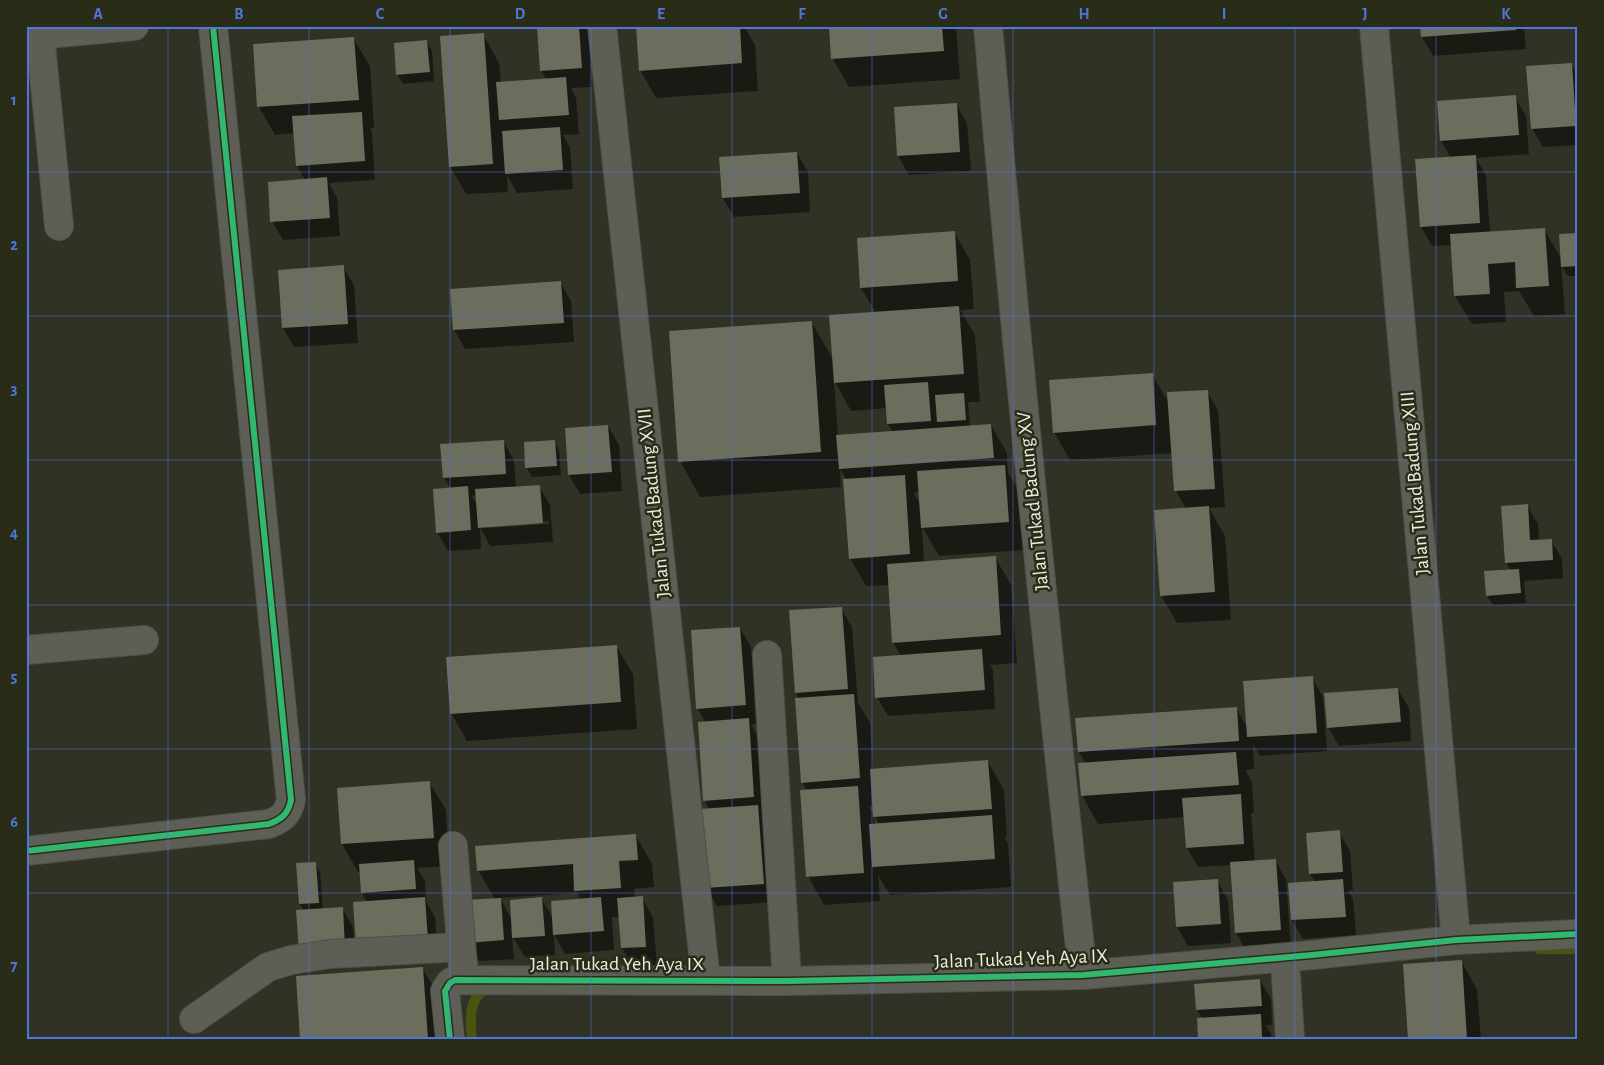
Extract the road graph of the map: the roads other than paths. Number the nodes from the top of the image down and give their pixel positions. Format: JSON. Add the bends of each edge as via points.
{"nodes":[{"id":1,"x":134,"y":26,"type":"edge"},
{"id":2,"x":213,"y":26,"type":"edge"},
{"id":3,"x":602,"y":26,"type":"edge"},
{"id":4,"x":988,"y":26,"type":"edge"},
{"id":5,"x":1374,"y":26,"type":"edge"},
{"id":6,"x":33,"y":35,"type":"edge"},
{"id":7,"x":59,"y":226,"type":"dead end"},
{"id":8,"x":144,"y":640,"type":"dead end"},
{"id":9,"x":26,"y":650,"type":"edge"},
{"id":10,"x":767,"y":655,"type":"dead end"},
{"id":11,"x":453,"y":846,"type":"dead end"},
{"id":12,"x":26,"y":851,"type":"edge"},
{"id":13,"x":1578,"y":934,"type":"edge"},
{"id":14,"x":1456,"y":940,"type":"junction"},
{"id":15,"x":461,"y":947,"type":"junction"},
{"id":16,"x":1083,"y":975,"type":"junction"},
{"id":17,"x":1286,"y":976,"type":"dead end"},
{"id":18,"x":464,"y":980,"type":"junction"},
{"id":19,"x":706,"y":981,"type":"junction"},
{"id":20,"x":787,"y":981,"type":"junction"},
{"id":21,"x":194,"y":1019,"type":"dead end"},
{"id":22,"x":450,"y":1039,"type":"edge"},
{"id":23,"x":1290,"y":1039,"type":"edge"}],
"edges":[{"from":1,"to":6,"type":"street"},
{"from":2,"to":12,"type":"street","via":[[291,800],[287,814],[269,824]]},
{"from":3,"to":19,"type":"street","name":"Jalan Tukad Badung XVII"},
{"from":4,"to":16,"type":"street","name":"Jalan Tukad Badung XV","via":[[1012,295]]},
{"from":5,"to":14,"type":"street","name":"Jalan Tukad Badung XIII"},
{"from":6,"to":7,"type":"street"},
{"from":8,"to":9,"type":"street"},
{"from":10,"to":20,"type":"street"},
{"from":11,"to":15,"type":"street"},
{"from":13,"to":14,"type":"street","name":"Jalan Tukad Yeh Aya IX"},
{"from":14,"to":16,"type":"street","name":"Jalan Tukad Yeh Aya IX"},
{"from":15,"to":18,"type":"street"},
{"from":15,"to":21,"type":"street","via":[[330,954],[291,960],[268,967]]},
{"from":16,"to":20,"type":"street","name":"Jalan Tukad Yeh Aya IX"},
{"from":17,"to":23,"type":"street"},
{"from":18,"to":19,"type":"street","name":"Jalan Tukad Yeh Aya IX"},
{"from":18,"to":22,"type":"street","via":[[455,980],[445,991]]},
{"from":19,"to":20,"type":"street","name":"Jalan Tukad Yeh Aya IX"}]}
